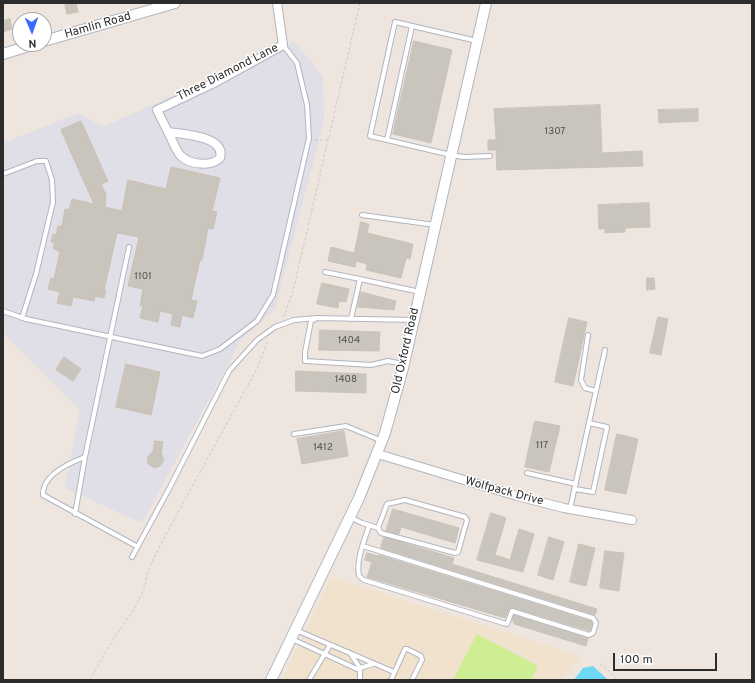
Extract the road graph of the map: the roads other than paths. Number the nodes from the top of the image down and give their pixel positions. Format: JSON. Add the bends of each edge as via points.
{"nodes":[{"id":1,"x":175,"y":3,"type":"edge"},
{"id":2,"x":277,"y":3,"type":"edge"},
{"id":3,"x":486,"y":3,"type":"edge"},
{"id":4,"x":412,"y":26,"type":"junction"},
{"id":5,"x":52,"y":39,"type":"edge"},
{"id":6,"x":477,"y":41,"type":"junction"},
{"id":7,"x":283,"y":45,"type":"junction"},
{"id":8,"x":168,"y":132,"type":"junction"},
{"id":9,"x":387,"y":140,"type":"junction"},
{"id":10,"x":451,"y":155,"type":"junction"},
{"id":11,"x":490,"y":156,"type":"dead end"},
{"id":12,"x":3,"y":174,"type":"edge"},
{"id":13,"x":362,"y":215,"type":"dead end"},
{"id":14,"x":435,"y":225,"type":"junction"},
{"id":15,"x":129,"y":247,"type":"dead end"},
{"id":16,"x":325,"y":272,"type":"dead end"},
{"id":17,"x":360,"y":279,"type":"junction"},
{"id":18,"x":420,"y":292,"type":"junction"},
{"id":19,"x":3,"y":311,"type":"edge"},
{"id":20,"x":22,"y":318,"type":"junction"},
{"id":21,"x":317,"y":318,"type":"junction"},
{"id":22,"x":351,"y":319,"type":"junction"},
{"id":23,"x":414,"y":320,"type":"junction"},
{"id":24,"x":588,"y":335,"type":"dead end"},
{"id":25,"x":111,"y":337,"type":"junction"},
{"id":26,"x":604,"y":350,"type":"dead end"},
{"id":27,"x":404,"y":364,"type":"junction"},
{"id":28,"x":596,"y":391,"type":"junction"},
{"id":29,"x":589,"y":423,"type":"junction"},
{"id":30,"x":294,"y":434,"type":"dead end"},
{"id":31,"x":382,"y":441,"type":"junction"},
{"id":32,"x":378,"y":454,"type":"junction"},
{"id":33,"x":85,"y":457,"type":"junction"},
{"id":34,"x":527,"y":473,"type":"dead end"},
{"id":35,"x":576,"y":486,"type":"junction"},
{"id":36,"x":570,"y":509,"type":"junction"},
{"id":37,"x":75,"y":514,"type":"junction"},
{"id":38,"x":350,"y":517,"type":"junction"},
{"id":39,"x":632,"y":520,"type":"dead end"},
{"id":40,"x":369,"y":526,"type":"junction"},
{"id":41,"x":378,"y":528,"type":"junction"},
{"id":42,"x":363,"y":546,"type":"junction"},
{"id":43,"x":138,"y":547,"type":"junction"},
{"id":44,"x":132,"y":557,"type":"dead end"},
{"id":45,"x":293,"y":634,"type":"junction"},
{"id":46,"x":330,"y":645,"type":"junction"},
{"id":47,"x":350,"y":653,"type":"junction"},
{"id":48,"x":324,"y":655,"type":"junction"},
{"id":49,"x":374,"y":663,"type":"junction"},
{"id":50,"x":360,"y":668,"type":"junction"},
{"id":51,"x":394,"y":672,"type":"junction"},
{"id":52,"x":271,"y":680,"type":"edge"},
{"id":53,"x":309,"y":680,"type":"edge"},
{"id":54,"x":360,"y":680,"type":"edge"},
{"id":55,"x":391,"y":680,"type":"edge"},
{"id":56,"x":412,"y":680,"type":"edge"}],
"edges":[{"from":1,"to":5,"type":"street","name":"Hamlin Road"},
{"from":2,"to":7,"type":"street","name":"Three Diamond Lane"},
{"from":3,"to":6,"type":"street","name":"Old Oxford Road"},
{"from":4,"to":6,"type":"lane"},
{"from":4,"to":9,"type":"lane"},
{"from":4,"to":9,"type":"lane","via":[[396,22],[370,136]]},
{"from":6,"to":10,"type":"street","name":"Old Oxford Road"},
{"from":7,"to":8,"type":"street","name":"Three Diamond Lane","via":[[214,83],[157,110]]},
{"from":7,"to":25,"type":"lane","via":[[297,62],[307,105],[309,138],[273,295],[257,321],[220,349],[202,356]]},
{"from":8,"to":8,"type":"street","name":"Three Diamond Lane","via":[[178,154],[182,157],[210,164],[220,158],[221,149],[218,144],[203,138]]},
{"from":9,"to":10,"type":"lane"},
{"from":10,"to":11,"type":"lane"},
{"from":10,"to":14,"type":"street","name":"Old Oxford Road"},
{"from":12,"to":20,"type":"lane","via":[[37,161],[46,161],[52,180],[51,208],[36,274]]},
{"from":13,"to":14,"type":"lane"},
{"from":14,"to":18,"type":"street","name":"Old Oxford Road"},
{"from":15,"to":25,"type":"lane"},
{"from":16,"to":17,"type":"lane"},
{"from":17,"to":18,"type":"lane"},
{"from":17,"to":22,"type":"lane"},
{"from":18,"to":23,"type":"street","name":"Old Oxford Road"},
{"from":19,"to":20,"type":"lane"},
{"from":20,"to":25,"type":"lane"},
{"from":21,"to":22,"type":"lane"},
{"from":21,"to":27,"type":"lane","via":[[311,321],[304,352],[305,361],[371,365],[388,361]]},
{"from":21,"to":43,"type":"lane","via":[[294,320],[270,330],[240,357],[229,371]]},
{"from":22,"to":23,"type":"lane"},
{"from":23,"to":27,"type":"street","name":"Old Oxford Road"},
{"from":24,"to":28,"type":"lane","via":[[581,380],[585,388]]},
{"from":25,"to":33,"type":"lane"},
{"from":26,"to":28,"type":"lane"},
{"from":27,"to":31,"type":"street","name":"Old Oxford Road"},
{"from":28,"to":29,"type":"lane"},
{"from":29,"to":35,"type":"lane"},
{"from":29,"to":35,"type":"lane","via":[[607,427],[593,492]]},
{"from":30,"to":31,"type":"lane","via":[[346,426]]},
{"from":31,"to":32,"type":"street","name":"Old Oxford Road"},
{"from":32,"to":36,"type":"street","name":"Wolfpack Drive","via":[[491,489]]},
{"from":32,"to":38,"type":"street","name":"Old Oxford Road"},
{"from":33,"to":37,"type":"lane"},
{"from":33,"to":37,"type":"lane","via":[[72,461],[51,476],[43,488],[44,495]]},
{"from":34,"to":35,"type":"lane"},
{"from":35,"to":36,"type":"lane"},
{"from":36,"to":39,"type":"street","name":"Wolfpack Drive"},
{"from":37,"to":43,"type":"lane"},
{"from":38,"to":40,"type":"lane"},
{"from":38,"to":45,"type":"street","name":"Old Oxford Road"},
{"from":40,"to":41,"type":"lane"},
{"from":40,"to":42,"type":"lane"},
{"from":41,"to":41,"type":"lane","via":[[387,504],[405,500],[466,517],[467,520],[458,552],[455,553],[381,533]]},
{"from":42,"to":42,"type":"lane","via":[[358,570],[359,576],[364,580],[507,624],[512,611],[588,635],[593,633],[596,623],[593,618]]},
{"from":43,"to":44,"type":"lane"},
{"from":45,"to":46,"type":"lane"},
{"from":45,"to":48,"type":"lane"},
{"from":45,"to":52,"type":"street","name":"Old Oxford Road"},
{"from":46,"to":47,"type":"lane"},
{"from":46,"to":48,"type":"lane"},
{"from":47,"to":49,"type":"lane"},
{"from":47,"to":50,"type":"lane"},
{"from":48,"to":50,"type":"lane"},
{"from":48,"to":53,"type":"lane"},
{"from":49,"to":50,"type":"lane"},
{"from":49,"to":51,"type":"lane"},
{"from":50,"to":54,"type":"lane"},
{"from":51,"to":55,"type":"lane"},
{"from":51,"to":56,"type":"lane","via":[[407,648],[421,656],[422,660]]}]}
